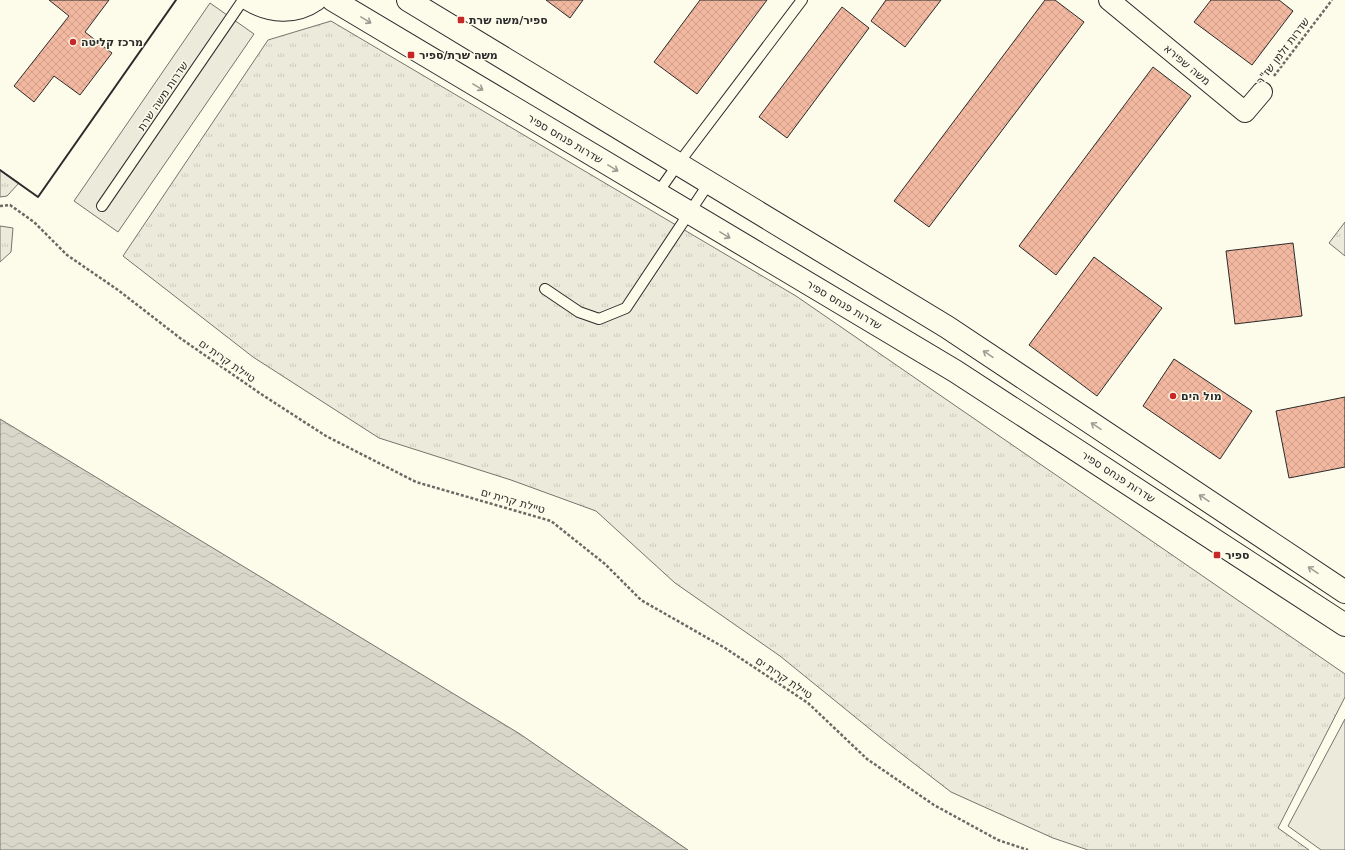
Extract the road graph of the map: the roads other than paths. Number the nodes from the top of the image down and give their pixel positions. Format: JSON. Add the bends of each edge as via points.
{"nodes":[{"id":1,"x":243,"y":0,"type":"edge"},
{"id":2,"x":250,"y":0,"type":"edge"},
{"id":3,"x":315,"y":0,"type":"edge"},
{"id":4,"x":333,"y":0,"type":"edge"},
{"id":5,"x":408,"y":0,"type":"edge"},
{"id":6,"x":802,"y":0,"type":"edge"},
{"id":7,"x":1109,"y":0,"type":"edge"},
{"id":8,"x":1262,"y":92,"type":"road end"},
{"id":9,"x":678,"y":164,"type":"junction"},
{"id":10,"x":709,"y":183,"type":"junction"},
{"id":11,"x":657,"y":194,"type":"junction"},
{"id":12,"x":102,"y":206,"type":"dead end"},
{"id":13,"x":688,"y":213,"type":"junction"},
{"id":14,"x":544,"y":289,"type":"dead end"},
{"id":15,"x":1345,"y":592,"type":"edge"},
{"id":16,"x":1345,"y":625,"type":"edge"}],
"edges":[{"from":1,"to":12,"type":"lane","name":"שדרות משה שרת"},
{"from":2,"to":3,"type":"street","via":[[260,6],[276,10],[293,10]]},
{"from":4,"to":11,"type":"street","name":"שדרות פנחס ספיר","one_way":true},
{"from":5,"to":9,"type":"street"},
{"from":6,"to":9,"type":"lane"},
{"from":7,"to":8,"type":"street","name":"משה שפירא","via":[[1245,112]]},
{"from":9,"to":10,"type":"street"},
{"from":9,"to":11,"type":"lane"},
{"from":10,"to":13,"type":"lane"},
{"from":15,"to":10,"type":"street","one_way":true,"via":[[946,327]]},
{"from":11,"to":13,"type":"street","name":"שדרות פנחס ספיר"},
{"from":13,"to":14,"type":"lane","via":[[626,308],[599,319],[579,312]]},
{"from":13,"to":16,"type":"street","name":"שדרות פנחס ספיר","one_way":true,"via":[[955,371]]}]}
